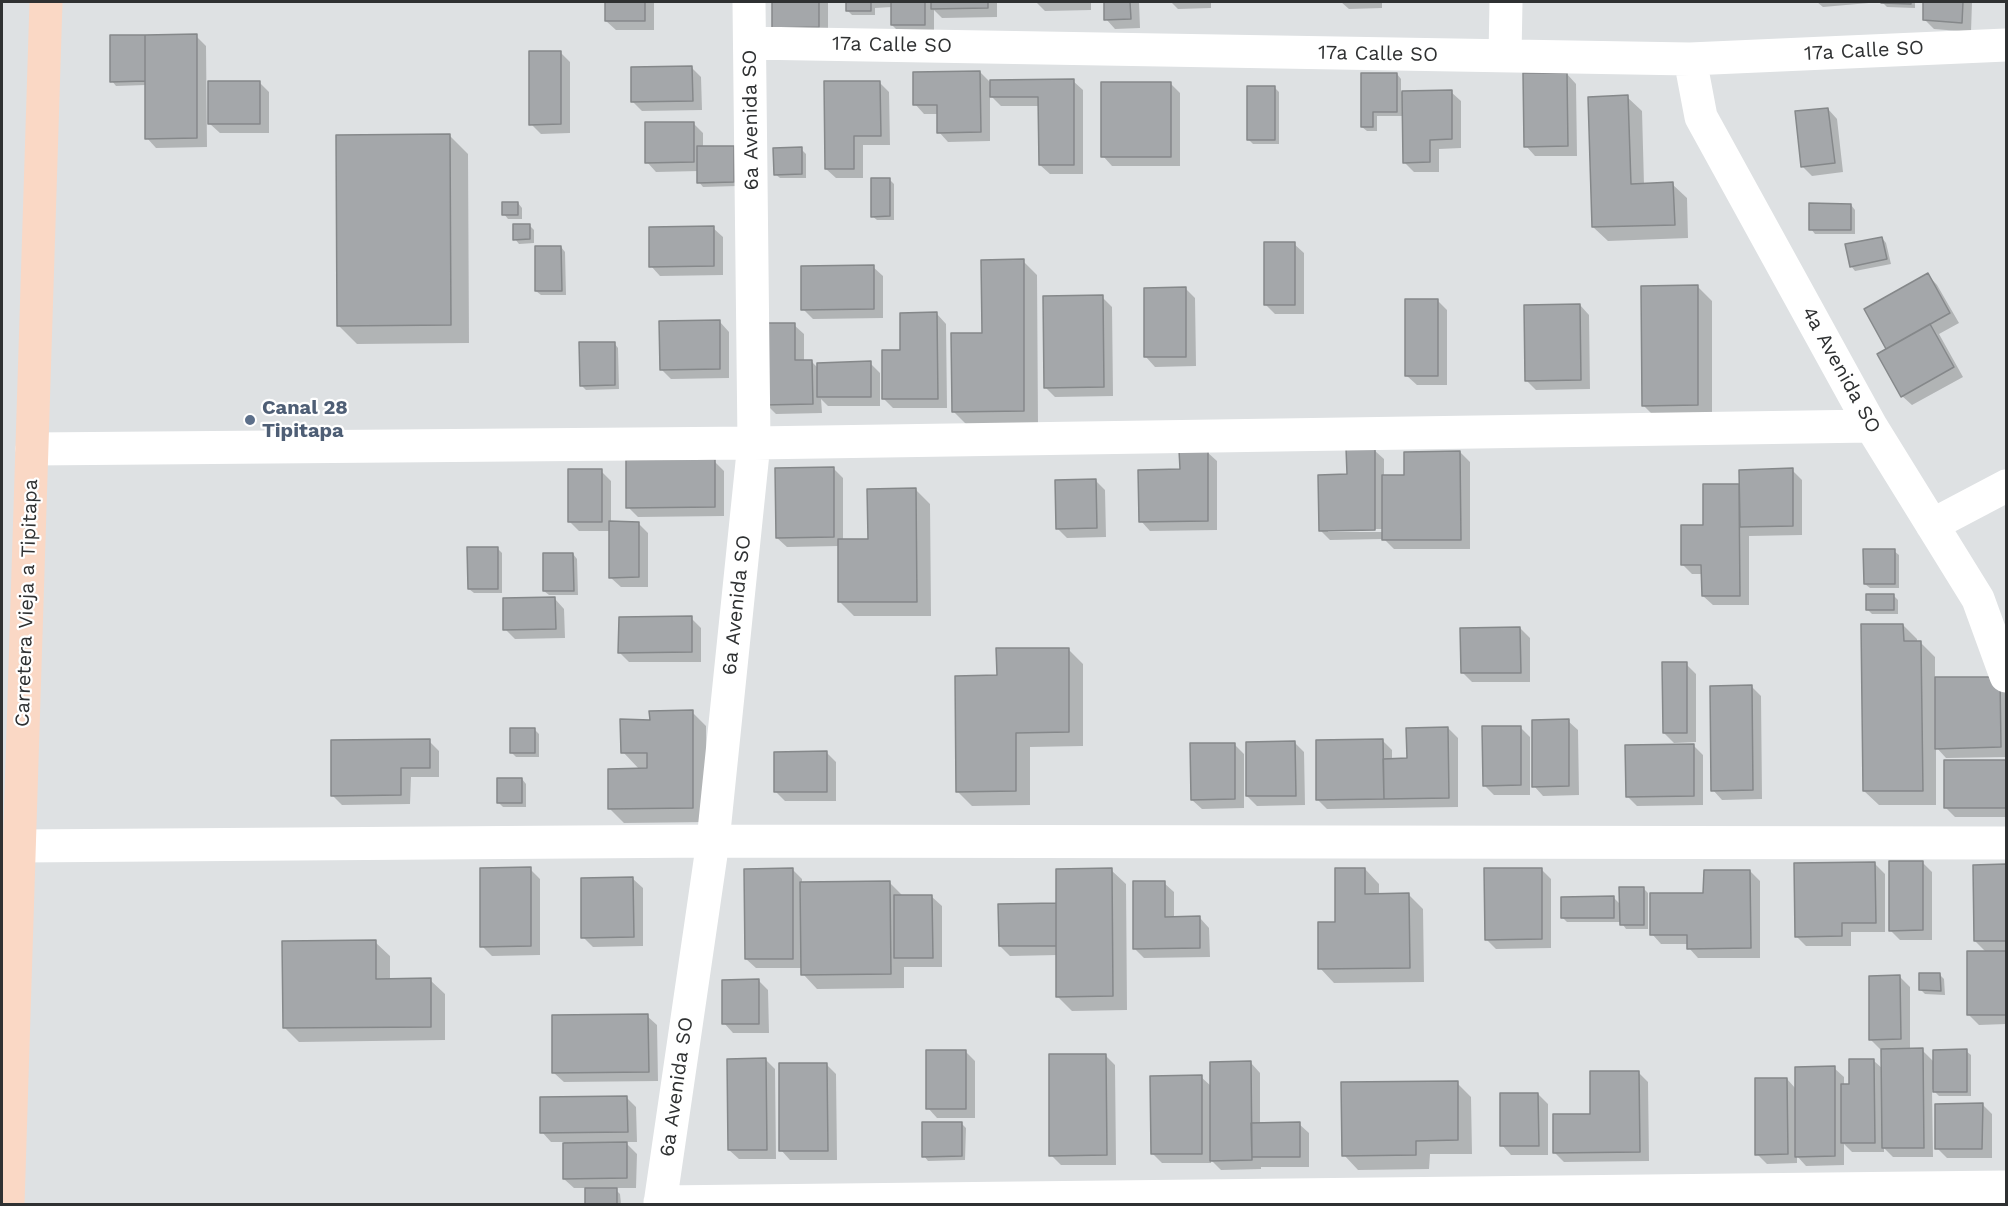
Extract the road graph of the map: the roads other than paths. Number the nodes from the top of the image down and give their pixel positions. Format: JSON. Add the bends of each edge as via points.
{"nodes":[{"id":1,"x":46,"y":2,"type":"edge"},
{"id":2,"x":748,"y":2,"type":"edge"},
{"id":3,"x":1506,"y":2,"type":"edge"},
{"id":4,"x":750,"y":43,"type":"junction"},
{"id":5,"x":2007,"y":45,"type":"edge"},
{"id":6,"x":1505,"y":56,"type":"junction"},
{"id":7,"x":1690,"y":59,"type":"junction"},
{"id":8,"x":1871,"y":426,"type":"junction"},
{"id":9,"x":754,"y":443,"type":"junction"},
{"id":10,"x":32,"y":449,"type":"junction"},
{"id":11,"x":2007,"y":486,"type":"edge"},
{"id":12,"x":1932,"y":525,"type":"junction"},
{"id":13,"x":2007,"y":676,"type":"edge"},
{"id":14,"x":713,"y":841,"type":"junction"},
{"id":15,"x":2007,"y":843,"type":"edge"},
{"id":16,"x":19,"y":846,"type":"junction"},
{"id":17,"x":2007,"y":1187,"type":"edge"},
{"id":18,"x":660,"y":1203,"type":"edge"},
{"id":19,"x":8,"y":1204,"type":"edge"}],
"edges":[{"from":1,"to":10,"type":"main road","name":"Carretera Vieja a Tipitapa"},
{"from":2,"to":4,"type":"street","name":"6a Avenida SO"},
{"from":3,"to":6,"type":"street"},
{"from":4,"to":6,"type":"street","name":"17a Calle SO"},
{"from":4,"to":9,"type":"street","name":"6a Avenida SO"},
{"from":5,"to":7,"type":"street","name":"17a Calle SO"},
{"from":6,"to":7,"type":"street","name":"17a Calle SO"},
{"from":7,"to":8,"type":"street","name":"4a Avenida SO","via":[[1701,117]]},
{"from":8,"to":9,"type":"street"},
{"from":8,"to":12,"type":"street","name":"4a Avenida SO"},
{"from":9,"to":10,"type":"street"},
{"from":9,"to":14,"type":"street","name":"6a Avenida SO"},
{"from":10,"to":16,"type":"main road","name":"Carretera Vieja a Tipitapa"},
{"from":11,"to":12,"type":"street"},
{"from":12,"to":13,"type":"street","name":"4a Avenida SO","via":[[1978,599]]},
{"from":14,"to":15,"type":"street"},
{"from":14,"to":16,"type":"street"},
{"from":14,"to":18,"type":"street","name":"6a Avenida SO"},
{"from":16,"to":19,"type":"main road","name":"Carretera Vieja a Tipitapa"},
{"from":17,"to":18,"type":"street"}]}
